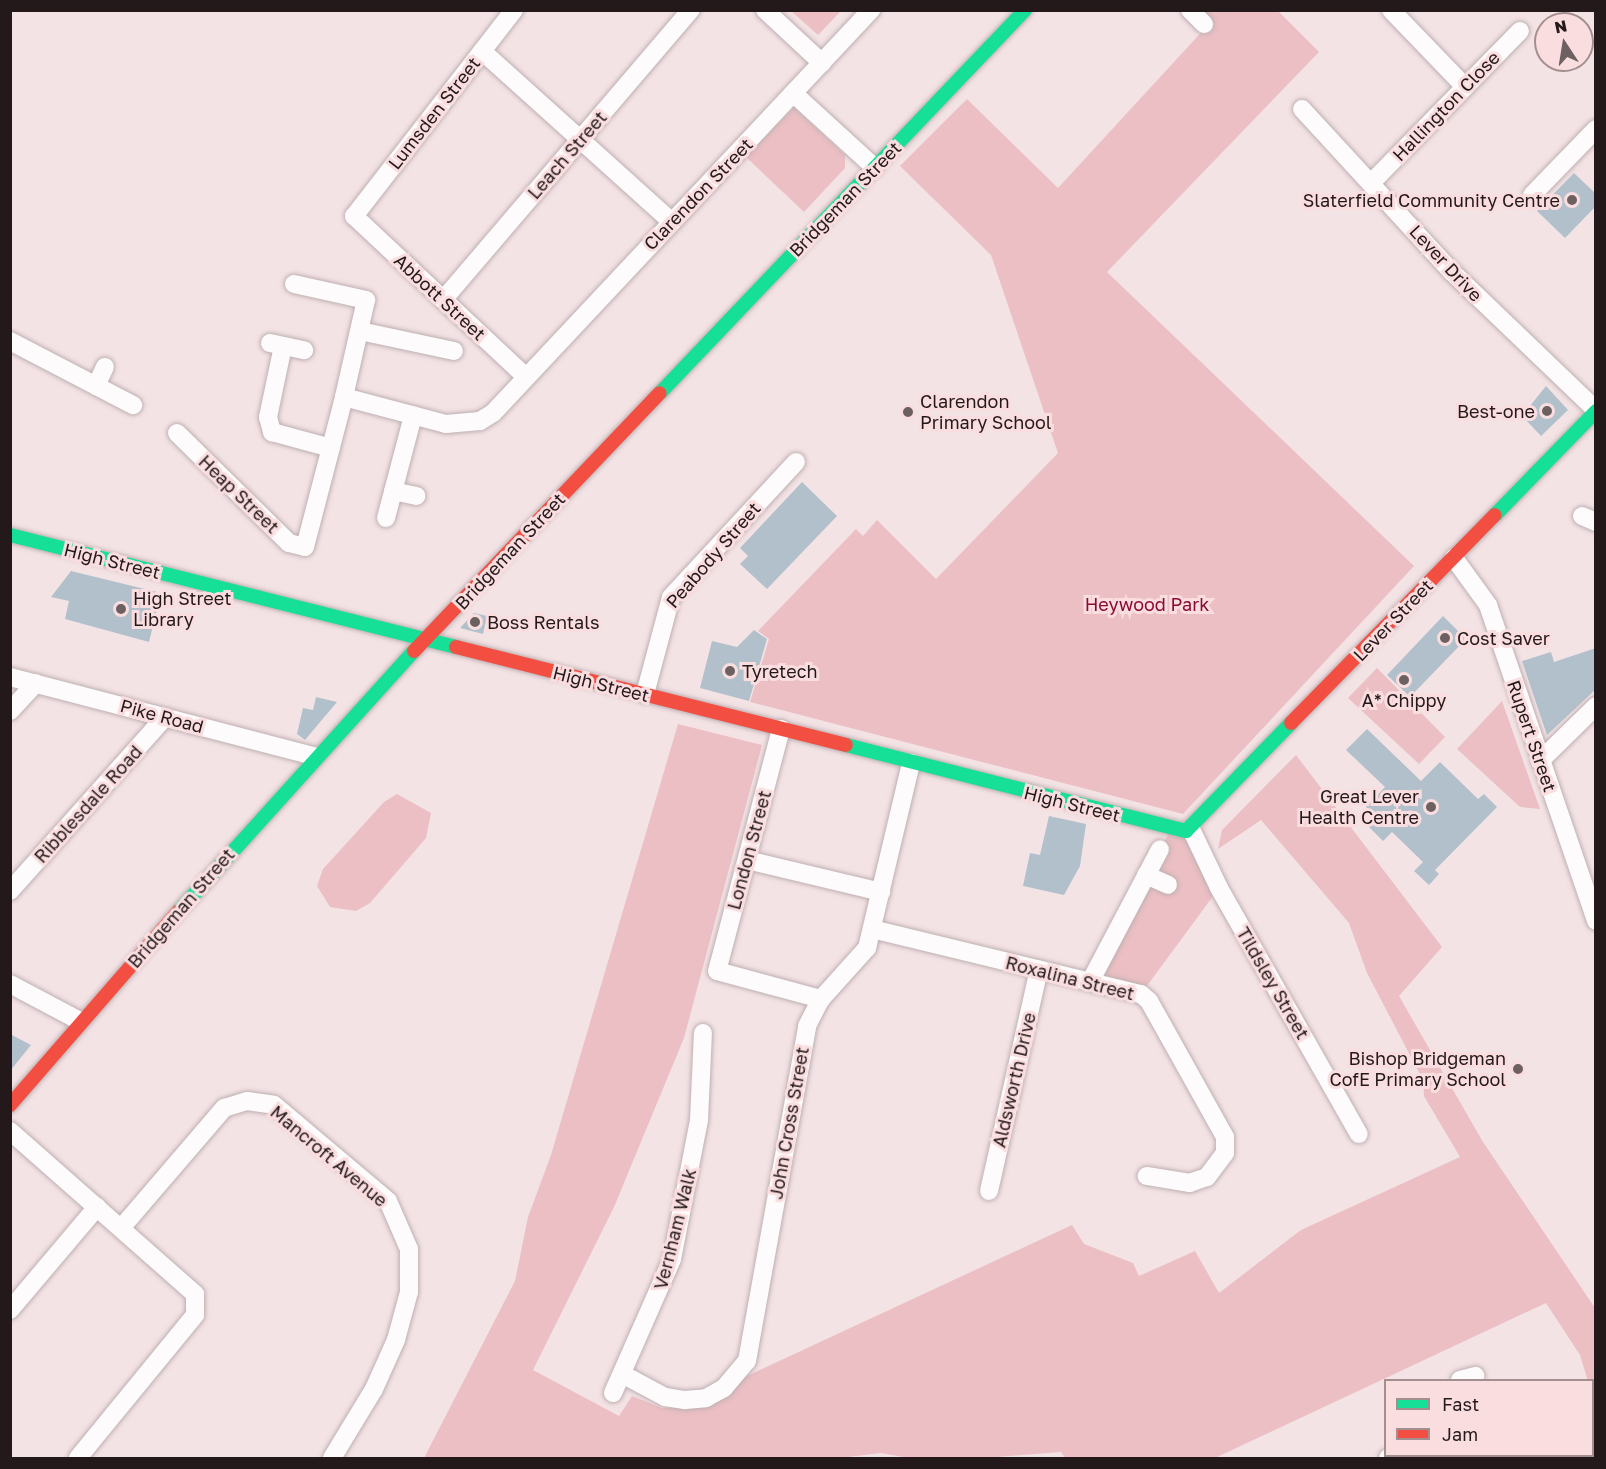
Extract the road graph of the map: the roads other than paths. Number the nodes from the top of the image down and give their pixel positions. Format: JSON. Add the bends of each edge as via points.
{"nodes":[{"id":1,"x":514,"y":10,"type":"edge"},
{"id":2,"x":691,"y":10,"type":"edge"},
{"id":3,"x":765,"y":10,"type":"edge"},
{"id":4,"x":871,"y":10,"type":"edge"},
{"id":5,"x":1025,"y":10,"type":"edge"},
{"id":6,"x":1190,"y":10,"type":"edge"},
{"id":7,"x":1391,"y":10,"type":"edge"},
{"id":8,"x":1204,"y":24,"type":"dead end"},
{"id":9,"x":1520,"y":31,"type":"dead end"},
{"id":10,"x":482,"y":51,"type":"junction"},
{"id":11,"x":822,"y":63,"type":"junction"},
{"id":12,"x":1465,"y":87,"type":"junction"},
{"id":13,"x":793,"y":93,"type":"junction"},
{"id":14,"x":1302,"y":109,"type":"dead end"},
{"id":15,"x":1596,"y":129,"type":"edge"},
{"id":16,"x":580,"y":139,"type":"junction"},
{"id":17,"x":874,"y":167,"type":"junction"},
{"id":18,"x":1373,"y":181,"type":"junction"},
{"id":19,"x":1532,"y":195,"type":"dead end"},
{"id":20,"x":354,"y":216,"type":"joint"},
{"id":21,"x":671,"y":221,"type":"junction"},
{"id":22,"x":294,"y":284,"type":"dead end"},
{"id":23,"x":443,"y":300,"type":"junction"},
{"id":24,"x":360,"y":331,"type":"junction"},
{"id":25,"x":10,"y":340,"type":"edge"},
{"id":26,"x":444,"y":343,"type":"dead end"},
{"id":27,"x":304,"y":350,"type":"dead end"},
{"id":28,"x":105,"y":367,"type":"dead end"},
{"id":29,"x":526,"y":377,"type":"junction"},
{"id":30,"x":96,"y":386,"type":"junction"},
{"id":31,"x":344,"y":397,"type":"junction"},
{"id":32,"x":133,"y":405,"type":"dead end"},
{"id":33,"x":1596,"y":411,"type":"edge"},
{"id":34,"x":413,"y":416,"type":"junction"},
{"id":35,"x":177,"y":433,"type":"dead end"},
{"id":36,"x":331,"y":448,"type":"junction"},
{"id":37,"x":796,"y":462,"type":"dead end"},
{"id":38,"x":393,"y":491,"type":"junction"},
{"id":39,"x":416,"y":496,"type":"dead end"},
{"id":40,"x":386,"y":518,"type":"dead end"},
{"id":41,"x":10,"y":536,"type":"edge"},
{"id":42,"x":1454,"y":558,"type":"junction"},
{"id":43,"x":424,"y":640,"type":"junction"},
{"id":44,"x":10,"y":676,"type":"edge"},
{"id":45,"x":36,"y":683,"type":"junction"},
{"id":46,"x":645,"y":694,"type":"junction"},
{"id":47,"x":1596,"y":706,"type":"edge"},
{"id":48,"x":10,"y":711,"type":"edge"},
{"id":49,"x":165,"y":717,"type":"junction"},
{"id":50,"x":781,"y":729,"type":"junction"},
{"id":51,"x":314,"y":756,"type":"junction"},
{"id":52,"x":1540,"y":761,"type":"junction"},
{"id":53,"x":911,"y":763,"type":"junction"},
{"id":54,"x":1191,"y":829,"type":"junction"},
{"id":55,"x":1160,"y":849,"type":"dead end"},
{"id":56,"x":747,"y":860,"type":"junction"},
{"id":57,"x":1146,"y":875,"type":"junction"},
{"id":58,"x":1168,"y":885,"type":"dead end"},
{"id":59,"x":10,"y":891,"type":"edge"},
{"id":60,"x":881,"y":892,"type":"junction"},
{"id":61,"x":1596,"y":921,"type":"edge"},
{"id":62,"x":872,"y":929,"type":"junction"},
{"id":63,"x":1040,"y":970,"type":"junction"},
{"id":64,"x":1090,"y":981,"type":"junction"},
{"id":65,"x":10,"y":984,"type":"edge"},
{"id":66,"x":821,"y":999,"type":"junction"},
{"id":67,"x":80,"y":1021,"type":"junction"},
{"id":68,"x":703,"y":1033,"type":"dead end"},
{"id":69,"x":10,"y":1105,"type":"edge"},
{"id":70,"x":10,"y":1131,"type":"edge"},
{"id":71,"x":1359,"y":1134,"type":"dead end"},
{"id":72,"x":1147,"y":1176,"type":"dead end"},
{"id":73,"x":989,"y":1191,"type":"dead end"},
{"id":74,"x":97,"y":1206,"type":"junction"},
{"id":75,"x":122,"y":1227,"type":"junction"},
{"id":76,"x":10,"y":1310,"type":"edge"},
{"id":77,"x":622,"y":1374,"type":"junction"},
{"id":78,"x":613,"y":1393,"type":"dead end"},
{"id":79,"x":78,"y":1458,"type":"edge"},
{"id":80,"x":332,"y":1458,"type":"edge"}],
"edges":[{"from":1,"to":10,"type":"street","name":"Lumsden Street"},
{"from":2,"to":16,"type":"street","name":"Leach Street"},
{"from":3,"to":11,"type":"street"},
{"from":4,"to":11,"type":"street","name":"Clarendon Street"},
{"from":5,"to":17,"type":"street","name":"Bridgeman Street"},
{"from":6,"to":8,"type":"street"},
{"from":7,"to":12,"type":"street"},
{"from":9,"to":12,"type":"street","name":"Hallington Close"},
{"from":10,"to":16,"type":"street"},
{"from":10,"to":20,"type":"street","name":"Lumsden Street"},
{"from":11,"to":13,"type":"street","name":"Clarendon Street"},
{"from":12,"to":18,"type":"street","name":"Hallington Close"},
{"from":13,"to":17,"type":"street"},
{"from":13,"to":21,"type":"street","name":"Clarendon Street"},
{"from":14,"to":18,"type":"street","name":"Lever Drive"},
{"from":15,"to":19,"type":"street"},
{"from":16,"to":21,"type":"street"},
{"from":16,"to":23,"type":"street","name":"Leach Street"},
{"from":17,"to":43,"type":"street","name":"Bridgeman Street"},
{"from":18,"to":33,"type":"street","name":"Lever Drive","via":[[1452,272]]},
{"from":20,"to":23,"type":"street","name":"Abbott Street"},
{"from":21,"to":29,"type":"street","name":"Clarendon Street"},
{"from":22,"to":24,"type":"street","via":[[366,300]]},
{"from":23,"to":29,"type":"street","name":"Abbott Street"},
{"from":24,"to":26,"type":"street"},
{"from":24,"to":31,"type":"street"},
{"from":25,"to":30,"type":"street"},
{"from":27,"to":36,"type":"street","via":[[276,344],[268,417],[272,432]]},
{"from":28,"to":30,"type":"street"},
{"from":29,"to":34,"type":"street","name":"Clarendon Street","via":[[480,421],[446,424]]},
{"from":30,"to":32,"type":"street"},
{"from":31,"to":34,"type":"street","name":"Clarendon Street"},
{"from":31,"to":36,"type":"street"},
{"from":33,"to":42,"type":"street","name":"Lever Street"},
{"from":34,"to":38,"type":"street"},
{"from":35,"to":36,"type":"street","name":"Heap Street","via":[[289,543],[305,547]]},
{"from":37,"to":46,"type":"street","name":"Peabody Street","via":[[671,597]]},
{"from":38,"to":39,"type":"street"},
{"from":38,"to":40,"type":"street"},
{"from":41,"to":43,"type":"street","name":"High Street"},
{"from":42,"to":52,"type":"street","name":"Rupert Street","via":[[1488,604]]},
{"from":42,"to":54,"type":"street","name":"Lever Street"},
{"from":43,"to":46,"type":"street","name":"High Street"},
{"from":43,"to":51,"type":"street","name":"Bridgeman Street"},
{"from":44,"to":45,"type":"street","name":"Pike Road"},
{"from":45,"to":48,"type":"street"},
{"from":45,"to":49,"type":"street","name":"Pike Road"},
{"from":46,"to":50,"type":"street","name":"High Street"},
{"from":47,"to":52,"type":"street"},
{"from":49,"to":51,"type":"street","name":"Pike Road"},
{"from":49,"to":59,"type":"street","name":"Ribblesdale Road"},
{"from":50,"to":53,"type":"street","name":"High Street"},
{"from":50,"to":56,"type":"street","name":"London Street"},
{"from":51,"to":67,"type":"street","name":"Bridgeman Street"},
{"from":52,"to":61,"type":"street","name":"Rupert Street"},
{"from":53,"to":54,"type":"street","name":"High Street"},
{"from":53,"to":60,"type":"street","name":"John Cross Street"},
{"from":54,"to":71,"type":"street","name":"Tildsley Street","via":[[1219,888]]},
{"from":55,"to":57,"type":"street"},
{"from":56,"to":60,"type":"street"},
{"from":56,"to":66,"type":"street","name":"London Street","via":[[717,971]]},
{"from":57,"to":58,"type":"street"},
{"from":57,"to":64,"type":"street"},
{"from":60,"to":62,"type":"street","name":"John Cross Street"},
{"from":62,"to":63,"type":"street","name":"Roxalina Street"},
{"from":62,"to":66,"type":"street","name":"John Cross Street","via":[[862,956]]},
{"from":63,"to":64,"type":"street","name":"Roxalina Street"},
{"from":63,"to":73,"type":"street","name":"Aldsworth Drive"},
{"from":64,"to":72,"type":"street","name":"Roxalina Street","via":[[1149,1001],[1226,1137],[1225,1153],[1207,1177],[1190,1183]]},
{"from":65,"to":67,"type":"street"},
{"from":66,"to":77,"type":"street","name":"John Cross Street","via":[[799,1059],[747,1361],[724,1388],[706,1398],[665,1397]]},
{"from":67,"to":69,"type":"street","name":"Bridgeman Street"},
{"from":68,"to":77,"type":"street","name":"Vernham Walk","via":[[697,1133],[672,1259]]},
{"from":70,"to":74,"type":"street"},
{"from":74,"to":75,"type":"street"},
{"from":74,"to":76,"type":"street"},
{"from":75,"to":79,"type":"street","via":[[190,1285],[195,1315]]},
{"from":75,"to":80,"type":"street","name":"Mancroft Avenue","via":[[224,1107],[247,1101],[274,1105],[388,1201],[409,1249],[409,1292],[378,1379]]},
{"from":77,"to":78,"type":"street","name":"Vernham Walk"}]}
